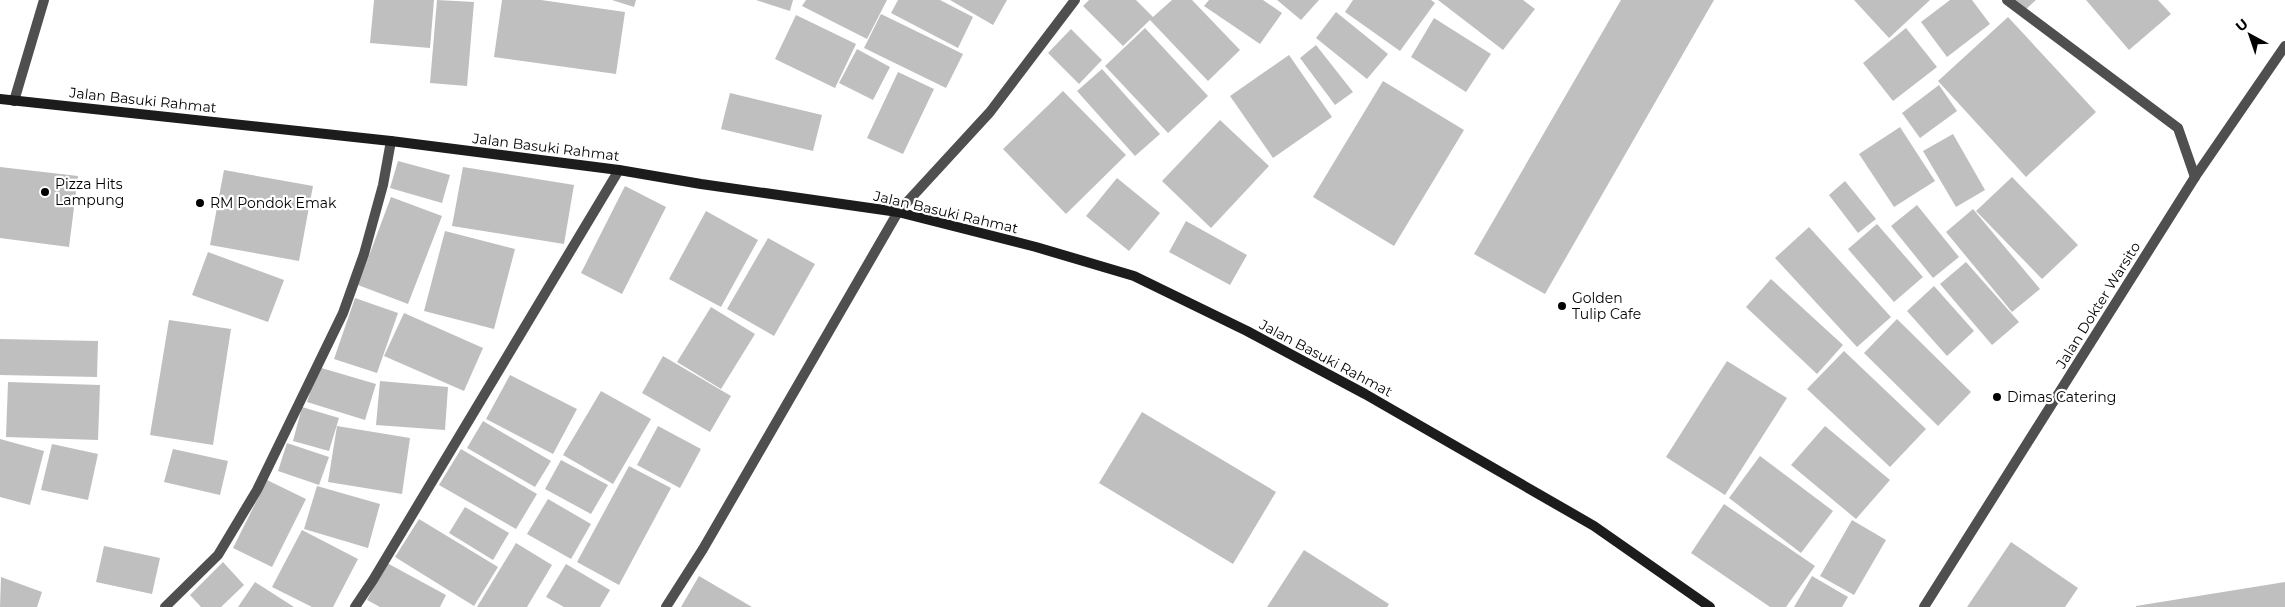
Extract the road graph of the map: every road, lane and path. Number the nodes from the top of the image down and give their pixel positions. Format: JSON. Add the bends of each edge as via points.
{"nodes":[{"id":1,"x":44,"y":0,"type":"edge"},
{"id":2,"x":1076,"y":0,"type":"edge"},
{"id":3,"x":2007,"y":0,"type":"edge"},
{"id":4,"x":2285,"y":46,"type":"edge"},
{"id":5,"x":0,"y":99,"type":"edge"},
{"id":6,"x":14,"y":101,"type":"junction"},
{"id":7,"x":391,"y":141,"type":"junction"},
{"id":8,"x":619,"y":170,"type":"junction"},
{"id":9,"x":2195,"y":177,"type":"junction"},
{"id":10,"x":898,"y":212,"type":"junction"},
{"id":11,"x":165,"y":607,"type":"edge"},
{"id":12,"x":355,"y":607,"type":"edge"},
{"id":13,"x":666,"y":607,"type":"edge"},
{"id":14,"x":1710,"y":607,"type":"edge"},
{"id":15,"x":1924,"y":607,"type":"edge"}],
"edges":[{"from":1,"to":6,"type":"street"},
{"from":2,"to":10,"type":"street","via":[[990,112]]},
{"from":3,"to":9,"type":"street","via":[[2178,128]]},
{"from":4,"to":9,"type":"street","name":"Jalan Dokter Warsito"},
{"from":5,"to":6,"type":"main road","name":"Jalan Basuki Rahmat"},
{"from":6,"to":7,"type":"main road","name":"Jalan Basuki Rahmat"},
{"from":7,"to":8,"type":"main road","name":"Jalan Basuki Rahmat"},
{"from":7,"to":11,"type":"street","via":[[364,254],[343,313],[257,490],[228,539],[218,555]]},
{"from":8,"to":10,"type":"main road","name":"Jalan Basuki Rahmat"},
{"from":8,"to":12,"type":"street"},
{"from":9,"to":15,"type":"street","name":"Jalan Dokter Warsito"},
{"from":10,"to":13,"type":"street","via":[[703,549]]},
{"from":10,"to":14,"type":"main road","name":"Jalan Basuki Rahmat","via":[[1134,276],[1238,326],[1373,398],[1594,526]]}]}
